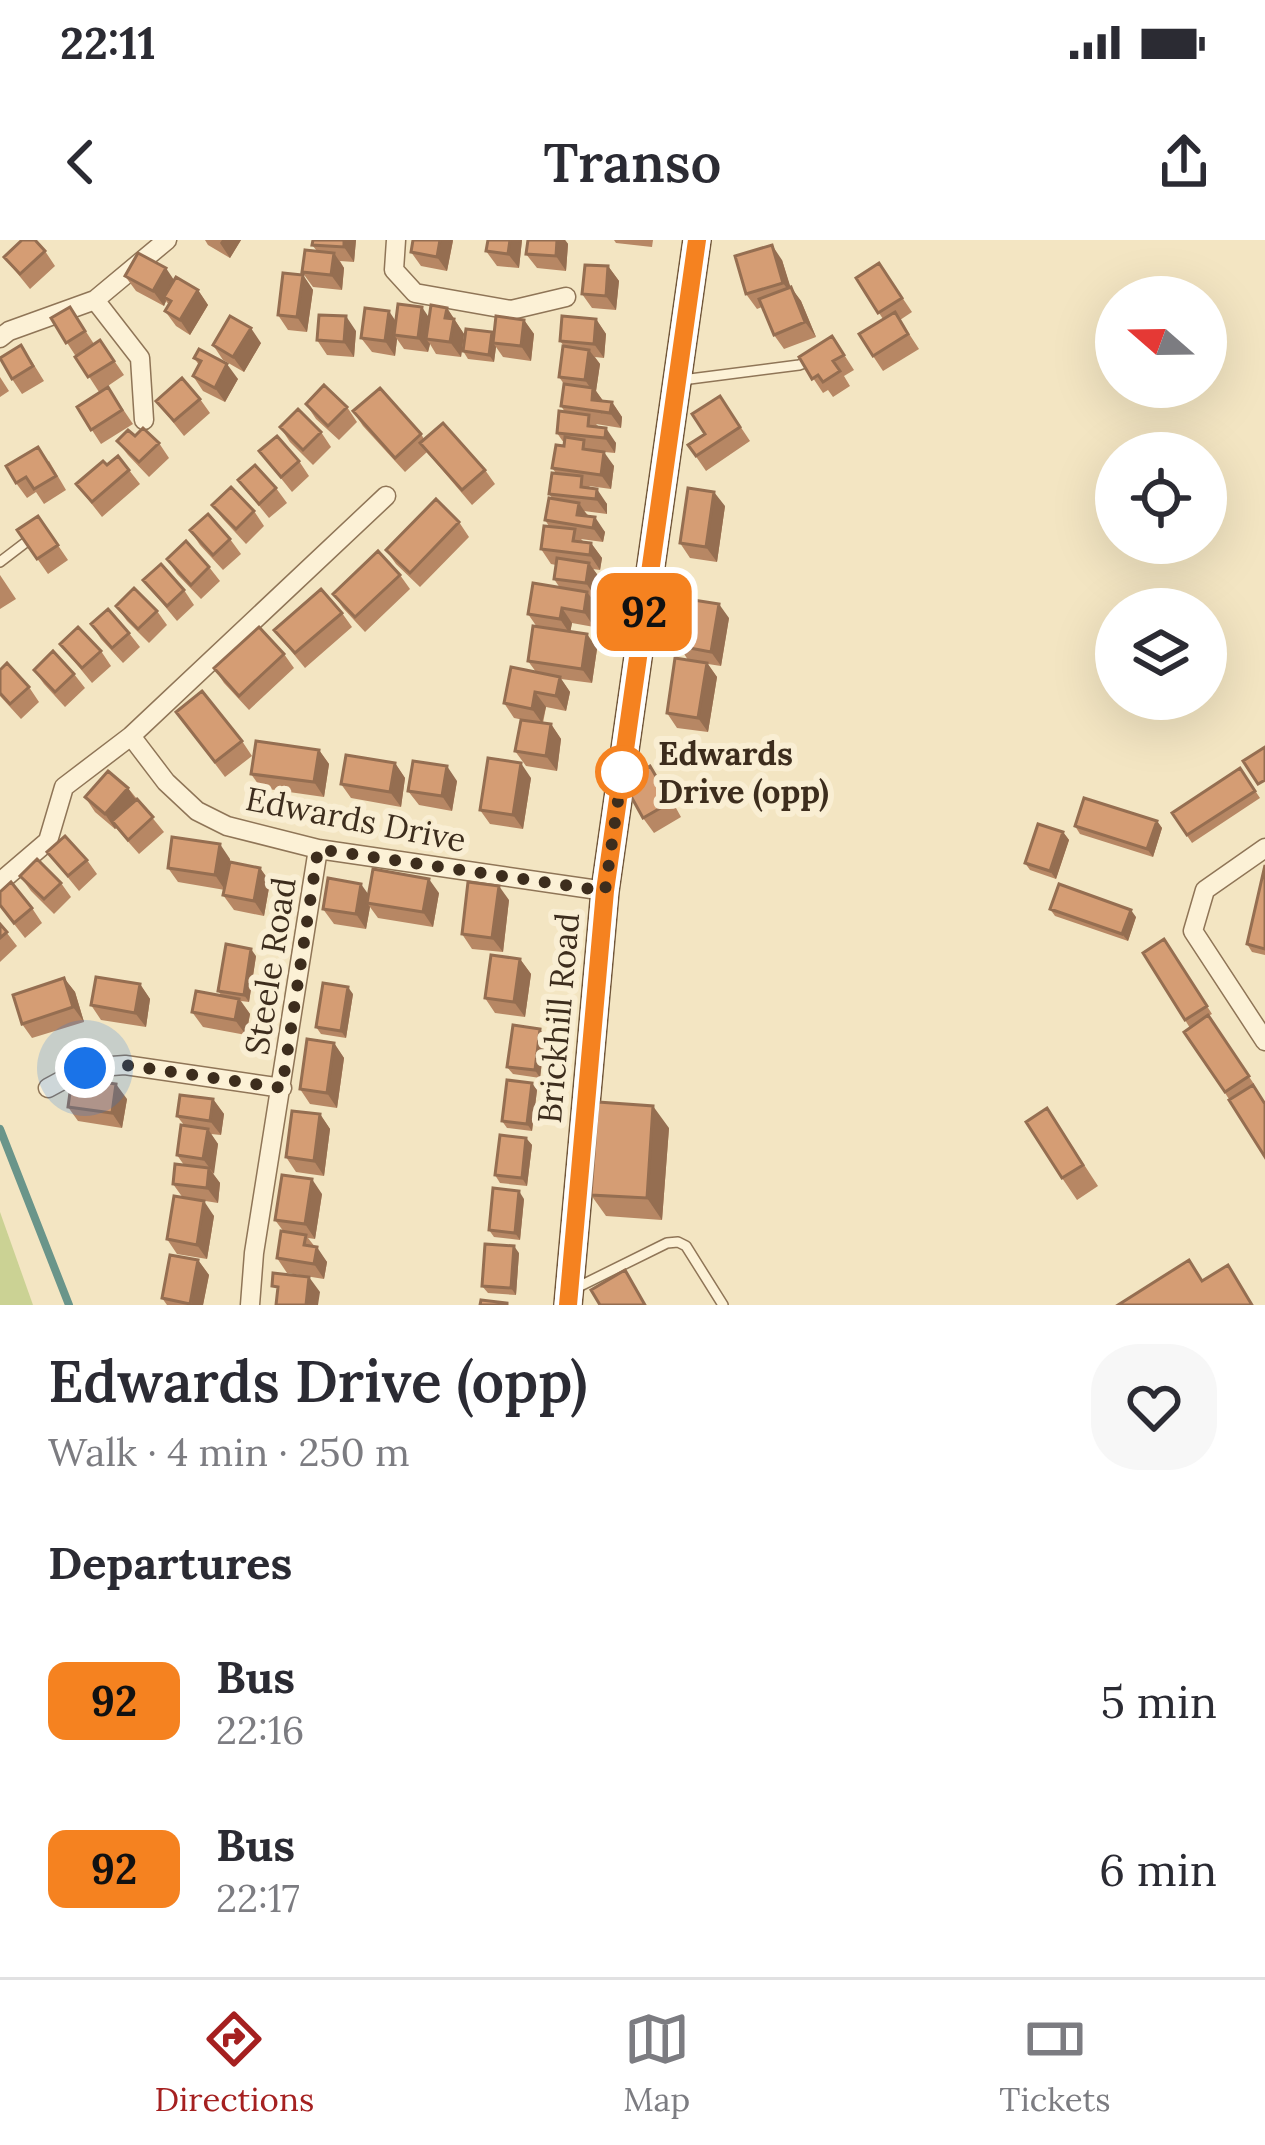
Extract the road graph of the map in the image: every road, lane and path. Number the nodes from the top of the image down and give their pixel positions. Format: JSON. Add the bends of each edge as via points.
{"nodes":[{"id":1,"x":167,"y":240,"type":"edge"},
{"id":2,"x":396,"y":240,"type":"edge"},
{"id":3,"x":697,"y":240,"type":"edge"},
{"id":4,"x":566,"y":297,"type":"dead end"},
{"id":5,"x":95,"y":300,"type":"junction"},
{"id":6,"x":3,"y":328,"type":"edge"},
{"id":7,"x":827,"y":355,"type":"edge"},
{"id":8,"x":677,"y":381,"type":"junction"},
{"id":9,"x":144,"y":420,"type":"dead end"},
{"id":10,"x":386,"y":496,"type":"dead end"},
{"id":11,"x":37,"y":533,"type":"edge"},
{"id":12,"x":0,"y":562,"type":"edge"},
{"id":13,"x":131,"y":736,"type":"junction"},
{"id":14,"x":1265,"y":848,"type":"edge"},
{"id":15,"x":318,"y":849,"type":"junction"},
{"id":16,"x":0,"y":882,"type":"edge"},
{"id":17,"x":605,"y":891,"type":"junction"},
{"id":18,"x":1265,"y":1041,"type":"edge"},
{"id":19,"x":48,"y":1088,"type":"dead end"},
{"id":20,"x":282,"y":1088,"type":"junction"},
{"id":21,"x":569,"y":1298,"type":"edge"},
{"id":22,"x":250,"y":1305,"type":"edge"},
{"id":23,"x":722,"y":1305,"type":"edge"}],
"edges":[{"from":1,"to":5,"type":"street"},
{"from":2,"to":4,"type":"street","via":[[394,270],[415,293],[511,310]]},
{"from":3,"to":8,"type":"street","name":"Brickhill Road"},
{"from":5,"to":6,"type":"street"},
{"from":5,"to":9,"type":"street","via":[[140,358]]},
{"from":7,"to":8,"type":"lane"},
{"from":8,"to":17,"type":"street","name":"Brickhill Road"},
{"from":10,"to":13,"type":"street"},
{"from":11,"to":12,"type":"lane"},
{"from":13,"to":15,"type":"street","name":"Edwards Drive","via":[[196,811]]},
{"from":13,"to":16,"type":"street","via":[[64,787],[48,841]]},
{"from":14,"to":18,"type":"street","via":[[1204,890],[1193,931]]},
{"from":15,"to":17,"type":"street","name":"Edwards Drive"},
{"from":15,"to":20,"type":"street","name":"Steele Road"},
{"from":17,"to":21,"type":"street","name":"Brickhill Road"},
{"from":19,"to":20,"type":"street","via":[[85,1068],[125,1065]]},
{"from":20,"to":22,"type":"street","name":"Steele Road"},
{"from":21,"to":23,"type":"lane","via":[[673,1241],[686,1246]]}]}
